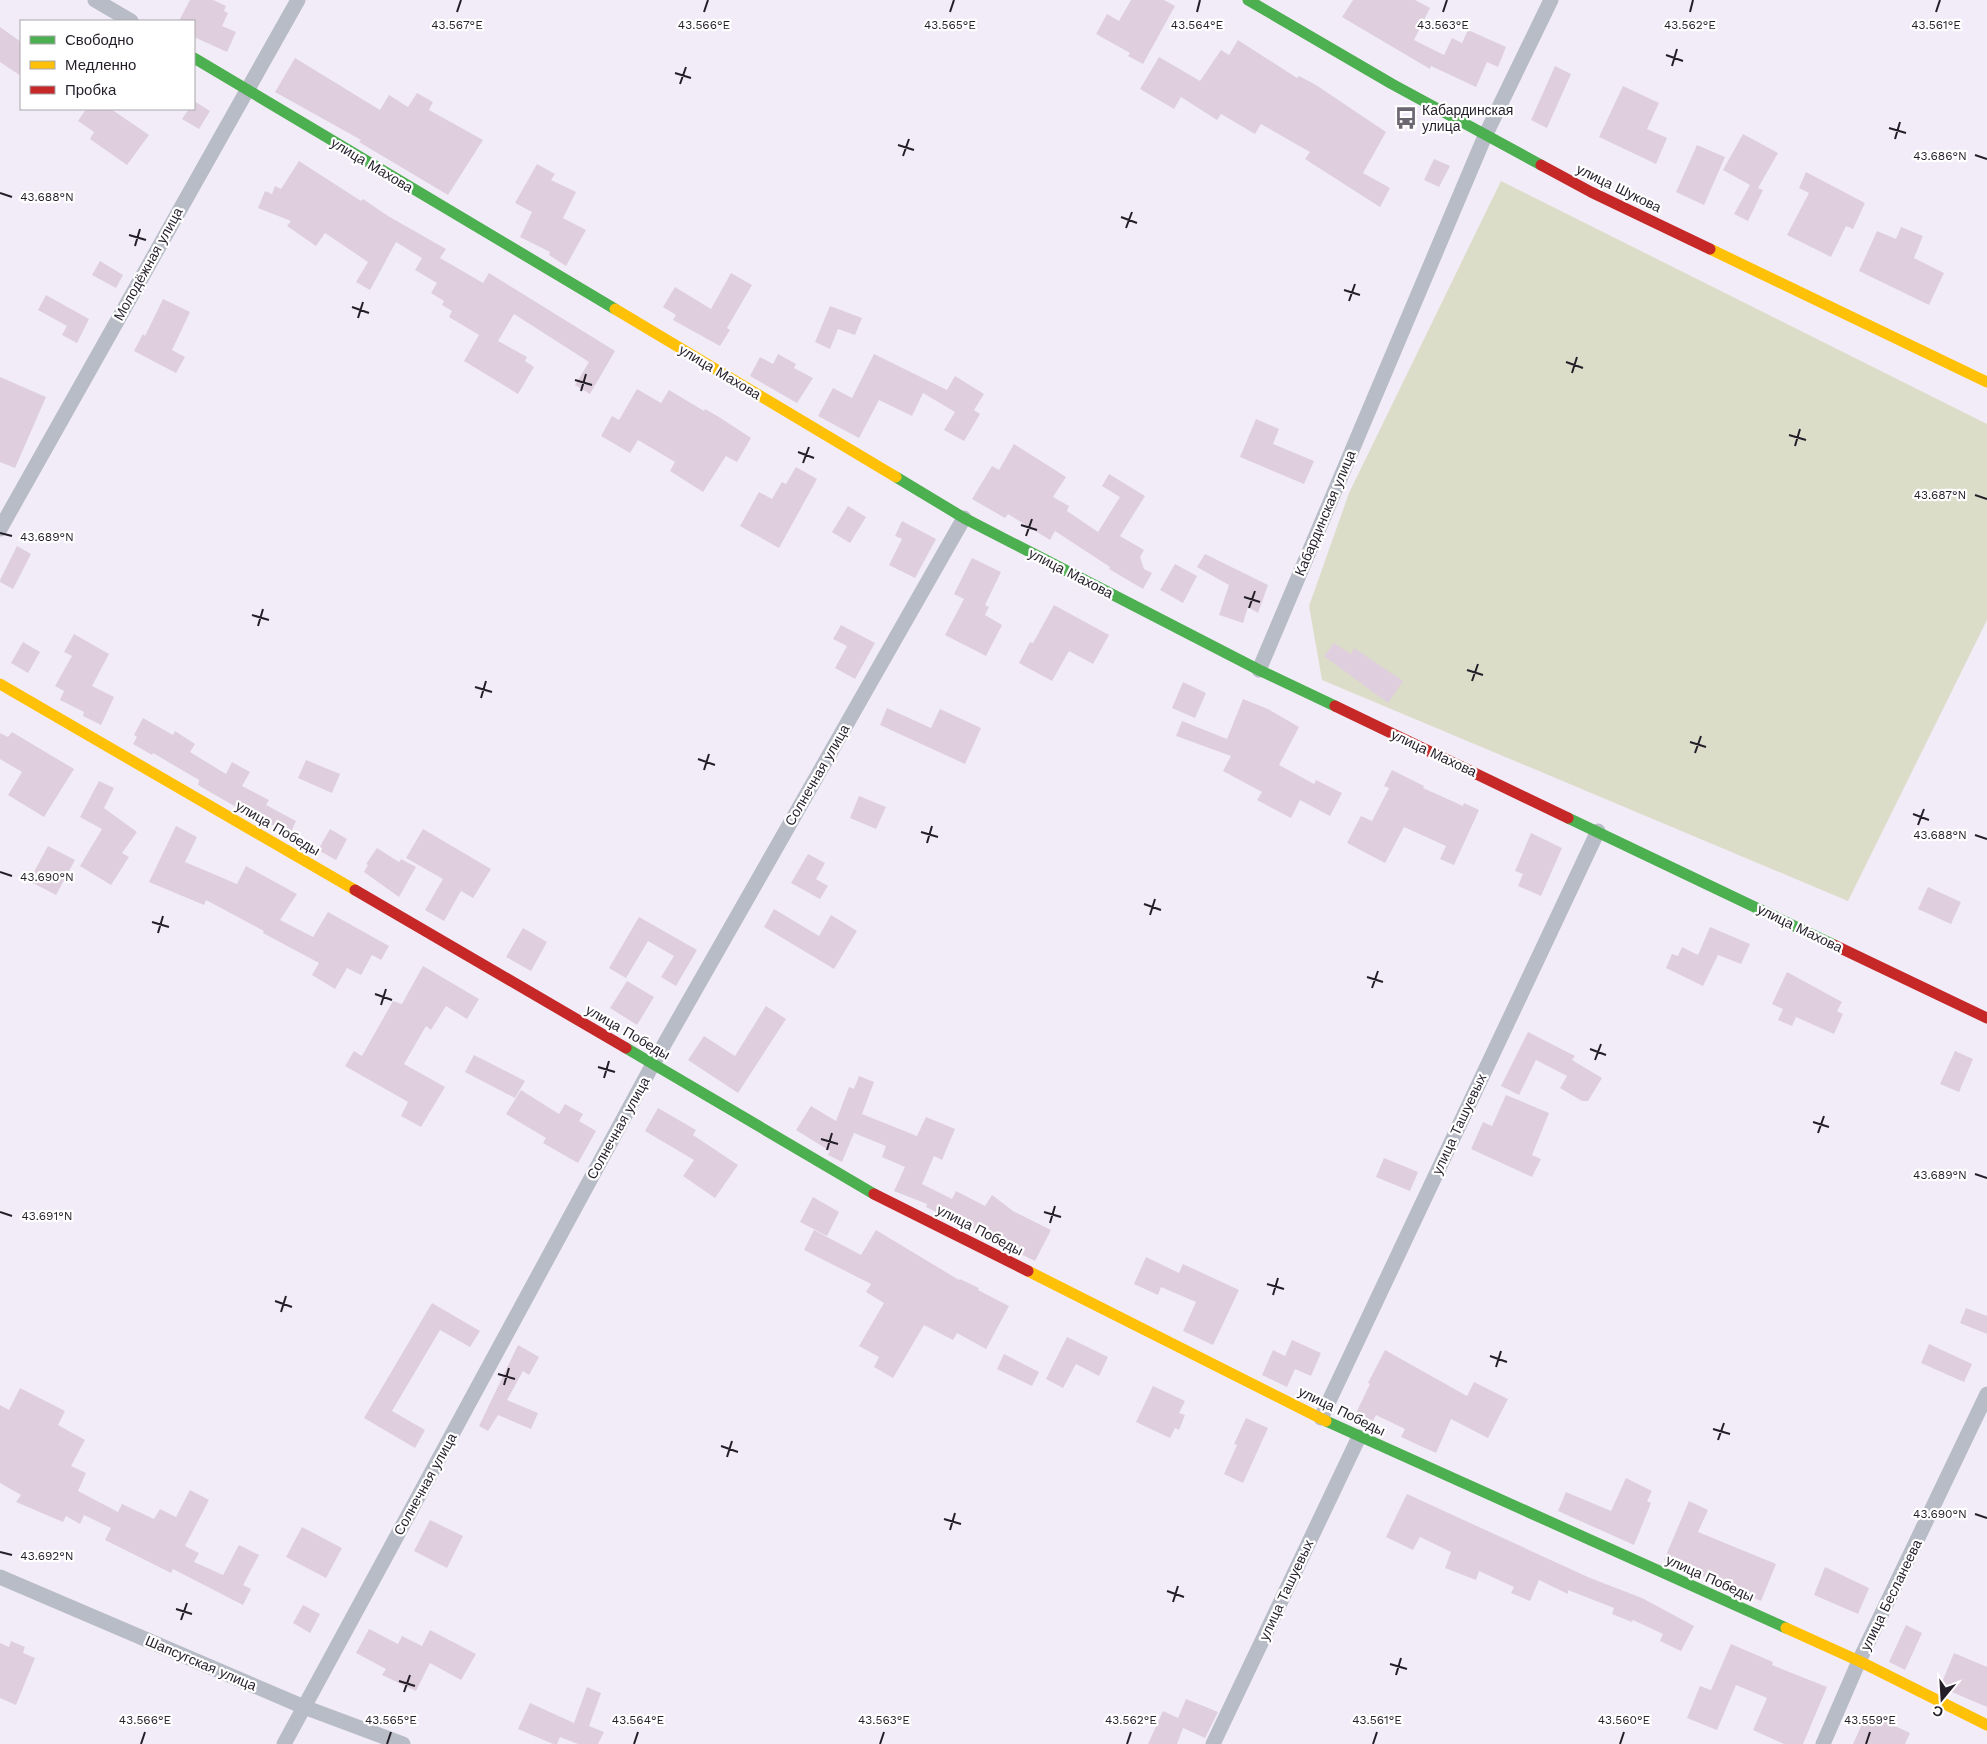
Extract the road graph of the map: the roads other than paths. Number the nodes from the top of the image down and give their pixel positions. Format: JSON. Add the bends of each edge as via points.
{"nodes":[{"id":1,"x":95,"y":0,"type":"edge"},
{"id":2,"x":298,"y":0,"type":"edge"},
{"id":3,"x":1248,"y":0,"type":"edge"},
{"id":4,"x":1550,"y":0,"type":"edge"},
{"id":5,"x":129,"y":20,"type":"edge"},
{"id":6,"x":195,"y":59,"type":"edge"},
{"id":7,"x":246,"y":89,"type":"junction"},
{"id":8,"x":1485,"y":136,"type":"junction"},
{"id":9,"x":1987,"y":382,"type":"edge"},
{"id":10,"x":964,"y":518,"type":"junction"},
{"id":11,"x":0,"y":529,"type":"edge"},
{"id":12,"x":1259,"y":670,"type":"junction"},
{"id":13,"x":0,"y":684,"type":"edge"},
{"id":14,"x":1598,"y":831,"type":"junction"},
{"id":15,"x":1987,"y":1018,"type":"edge"},
{"id":16,"x":653,"y":1064,"type":"junction"},
{"id":17,"x":1987,"y":1394,"type":"edge"},
{"id":18,"x":1320,"y":1418,"type":"junction"},
{"id":19,"x":1359,"y":1437,"type":"junction"},
{"id":20,"x":0,"y":1577,"type":"edge"},
{"id":21,"x":1859,"y":1662,"type":"junction"},
{"id":22,"x":304,"y":1707,"type":"junction"},
{"id":23,"x":1987,"y":1725,"type":"edge"},
{"id":24,"x":284,"y":1744,"type":"edge"},
{"id":25,"x":403,"y":1744,"type":"edge"},
{"id":26,"x":1213,"y":1744,"type":"edge"},
{"id":27,"x":1823,"y":1744,"type":"edge"}],
"edges":[{"from":1,"to":5,"type":"street"},
{"from":2,"to":7,"type":"street","name":"Молодёжная улица"},
{"from":3,"to":8,"type":"street","name":"улица Шукова"},
{"from":4,"to":8,"type":"street","name":"Кабардинская улица"},
{"from":6,"to":7,"type":"street","name":"улица Махова"},
{"from":7,"to":10,"type":"street","name":"улица Махова"},
{"from":7,"to":11,"type":"street","name":"Молодёжная улица"},
{"from":8,"to":9,"type":"street","name":"улица Шукова","via":[[1591,192]]},
{"from":8,"to":12,"type":"street","name":"Кабардинская улица"},
{"from":10,"to":12,"type":"street","name":"улица Махова"},
{"from":10,"to":16,"type":"street","name":"Солнечная улица"},
{"from":12,"to":14,"type":"street","name":"улица Махова"},
{"from":13,"to":16,"type":"street","name":"улица Победы"},
{"from":14,"to":15,"type":"street","name":"улица Махова"},
{"from":14,"to":18,"type":"street","name":"улица Ташуевых"},
{"from":16,"to":18,"type":"street","name":"улица Победы","via":[[853,1184]]},
{"from":16,"to":22,"type":"street","name":"Солнечная улица"},
{"from":17,"to":21,"type":"street","name":"улица Бесланеева"},
{"from":18,"to":19,"type":"street","name":"улица Победы"},
{"from":19,"to":21,"type":"street","name":"улица Победы"},
{"from":19,"to":26,"type":"street","name":"улица Ташуевых"},
{"from":20,"to":22,"type":"street","name":"Шапсугская улица"},
{"from":21,"to":23,"type":"street","name":"улица Победы"},
{"from":21,"to":27,"type":"street","name":"улица Бесланеева"},
{"from":22,"to":24,"type":"street","name":"Солнечная улица"},
{"from":22,"to":25,"type":"street","name":"Шапсугская улица"}]}
